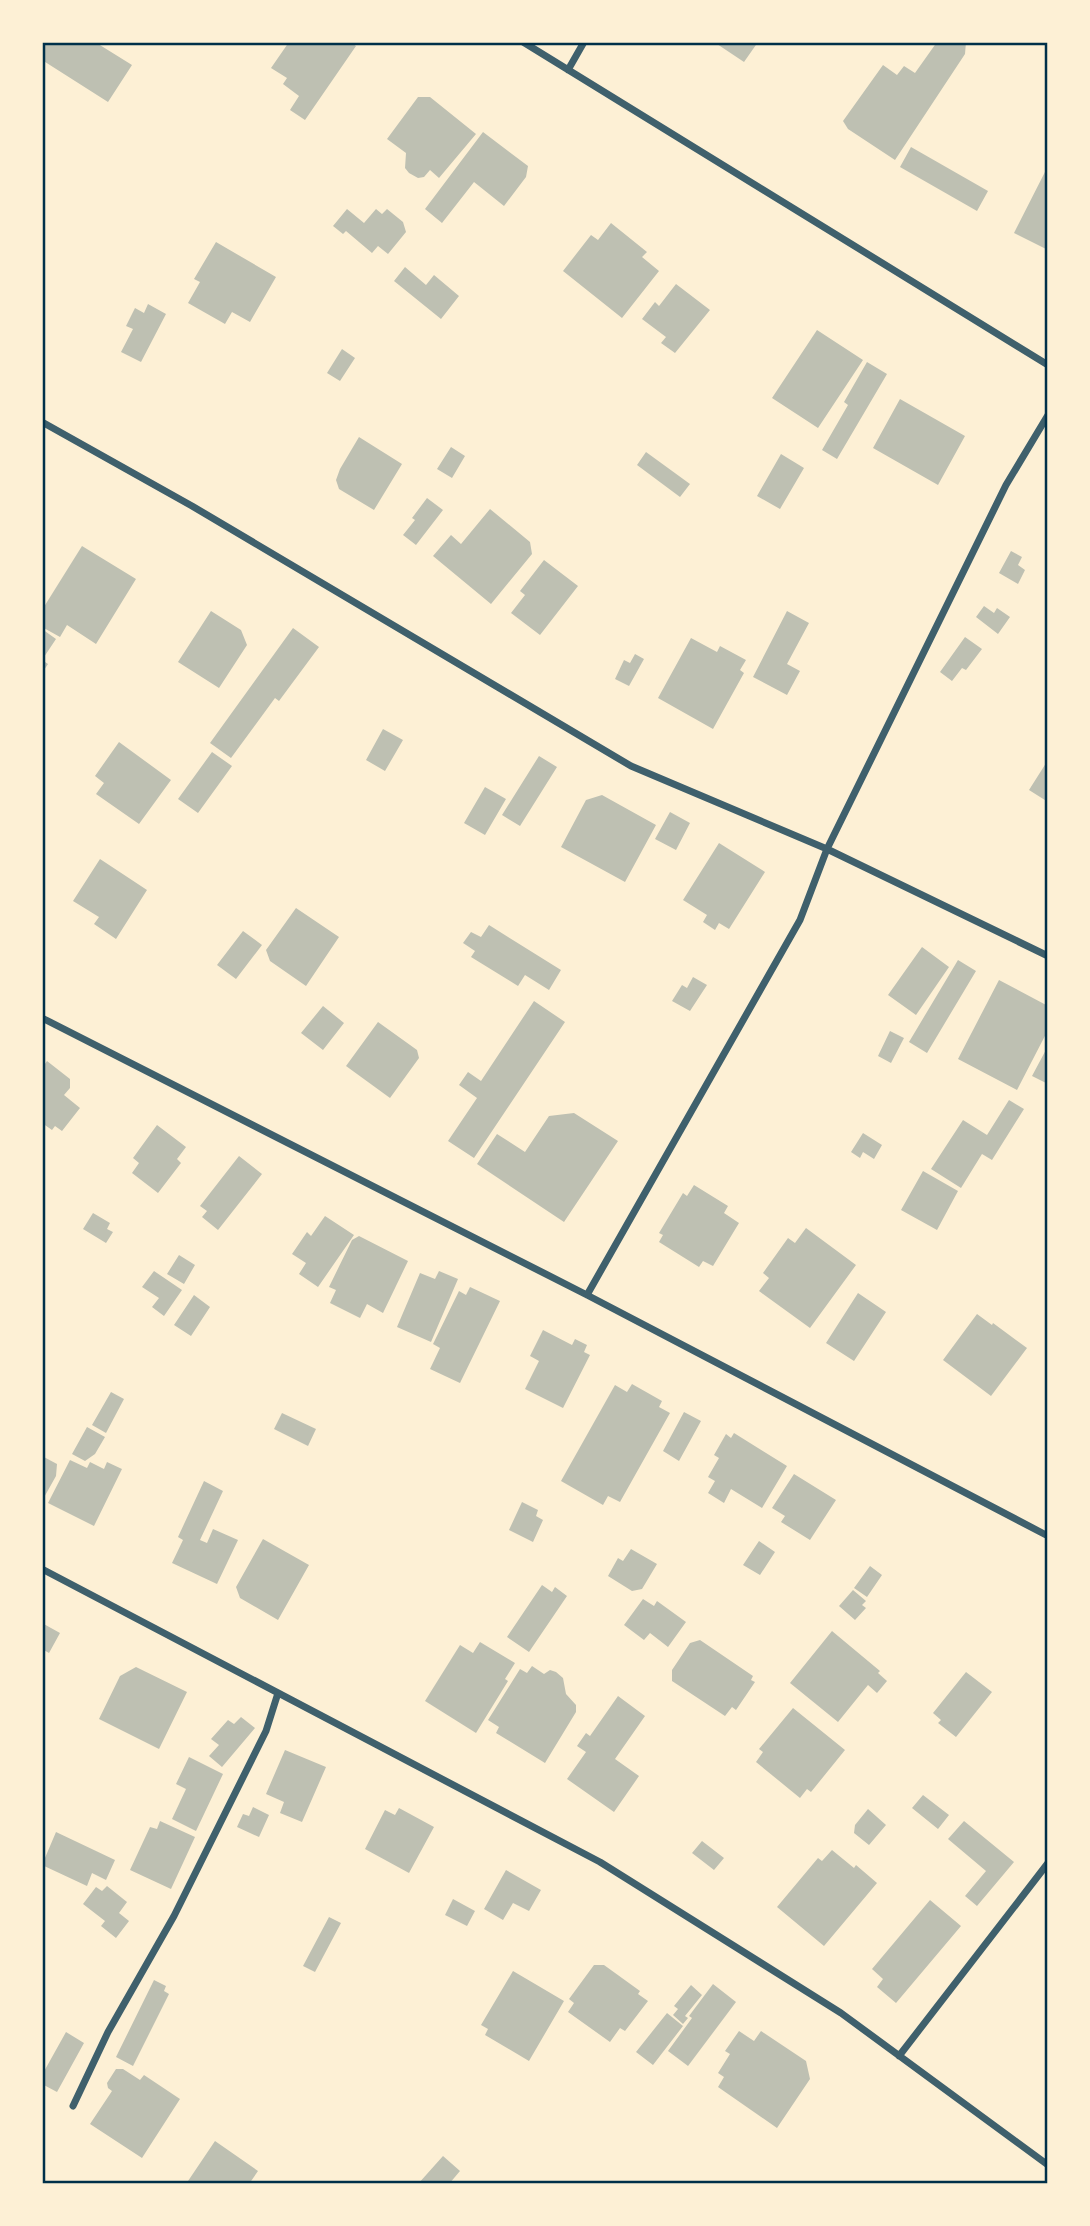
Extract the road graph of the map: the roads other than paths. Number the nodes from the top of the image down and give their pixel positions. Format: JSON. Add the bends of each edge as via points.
{"nodes":[{"id":1,"x":523,"y":42,"type":"edge"},
{"id":2,"x":584,"y":42,"type":"edge"},
{"id":3,"x":568,"y":70,"type":"junction"},
{"id":4,"x":1048,"y":365,"type":"edge"},
{"id":5,"x":1048,"y":415,"type":"edge"},
{"id":6,"x":42,"y":422,"type":"edge"},
{"id":7,"x":827,"y":849,"type":"junction"},
{"id":8,"x":1048,"y":956,"type":"edge"},
{"id":9,"x":42,"y":1018,"type":"edge"},
{"id":10,"x":587,"y":1295,"type":"junction"},
{"id":11,"x":1048,"y":1536,"type":"edge"},
{"id":12,"x":42,"y":1569,"type":"edge"},
{"id":13,"x":278,"y":1693,"type":"junction"},
{"id":14,"x":1048,"y":1863,"type":"edge"},
{"id":15,"x":899,"y":2056,"type":"junction"},
{"id":16,"x":73,"y":2106,"type":"dead end"},
{"id":17,"x":1048,"y":2165,"type":"edge"}],
"edges":[{"from":1,"to":3,"type":"street"},
{"from":2,"to":3,"type":"street"},
{"from":3,"to":4,"type":"street"},
{"from":5,"to":7,"type":"street","via":[[1006,485]]},
{"from":6,"to":7,"type":"street","via":[[631,766]]},
{"from":7,"to":8,"type":"street"},
{"from":7,"to":10,"type":"street","via":[[800,920]]},
{"from":9,"to":10,"type":"street"},
{"from":10,"to":11,"type":"street"},
{"from":12,"to":13,"type":"street"},
{"from":13,"to":15,"type":"street","via":[[600,1863],[841,2013]]},
{"from":13,"to":16,"type":"street","via":[[266,1731]]},
{"from":14,"to":15,"type":"street"},
{"from":15,"to":17,"type":"street"}]}
